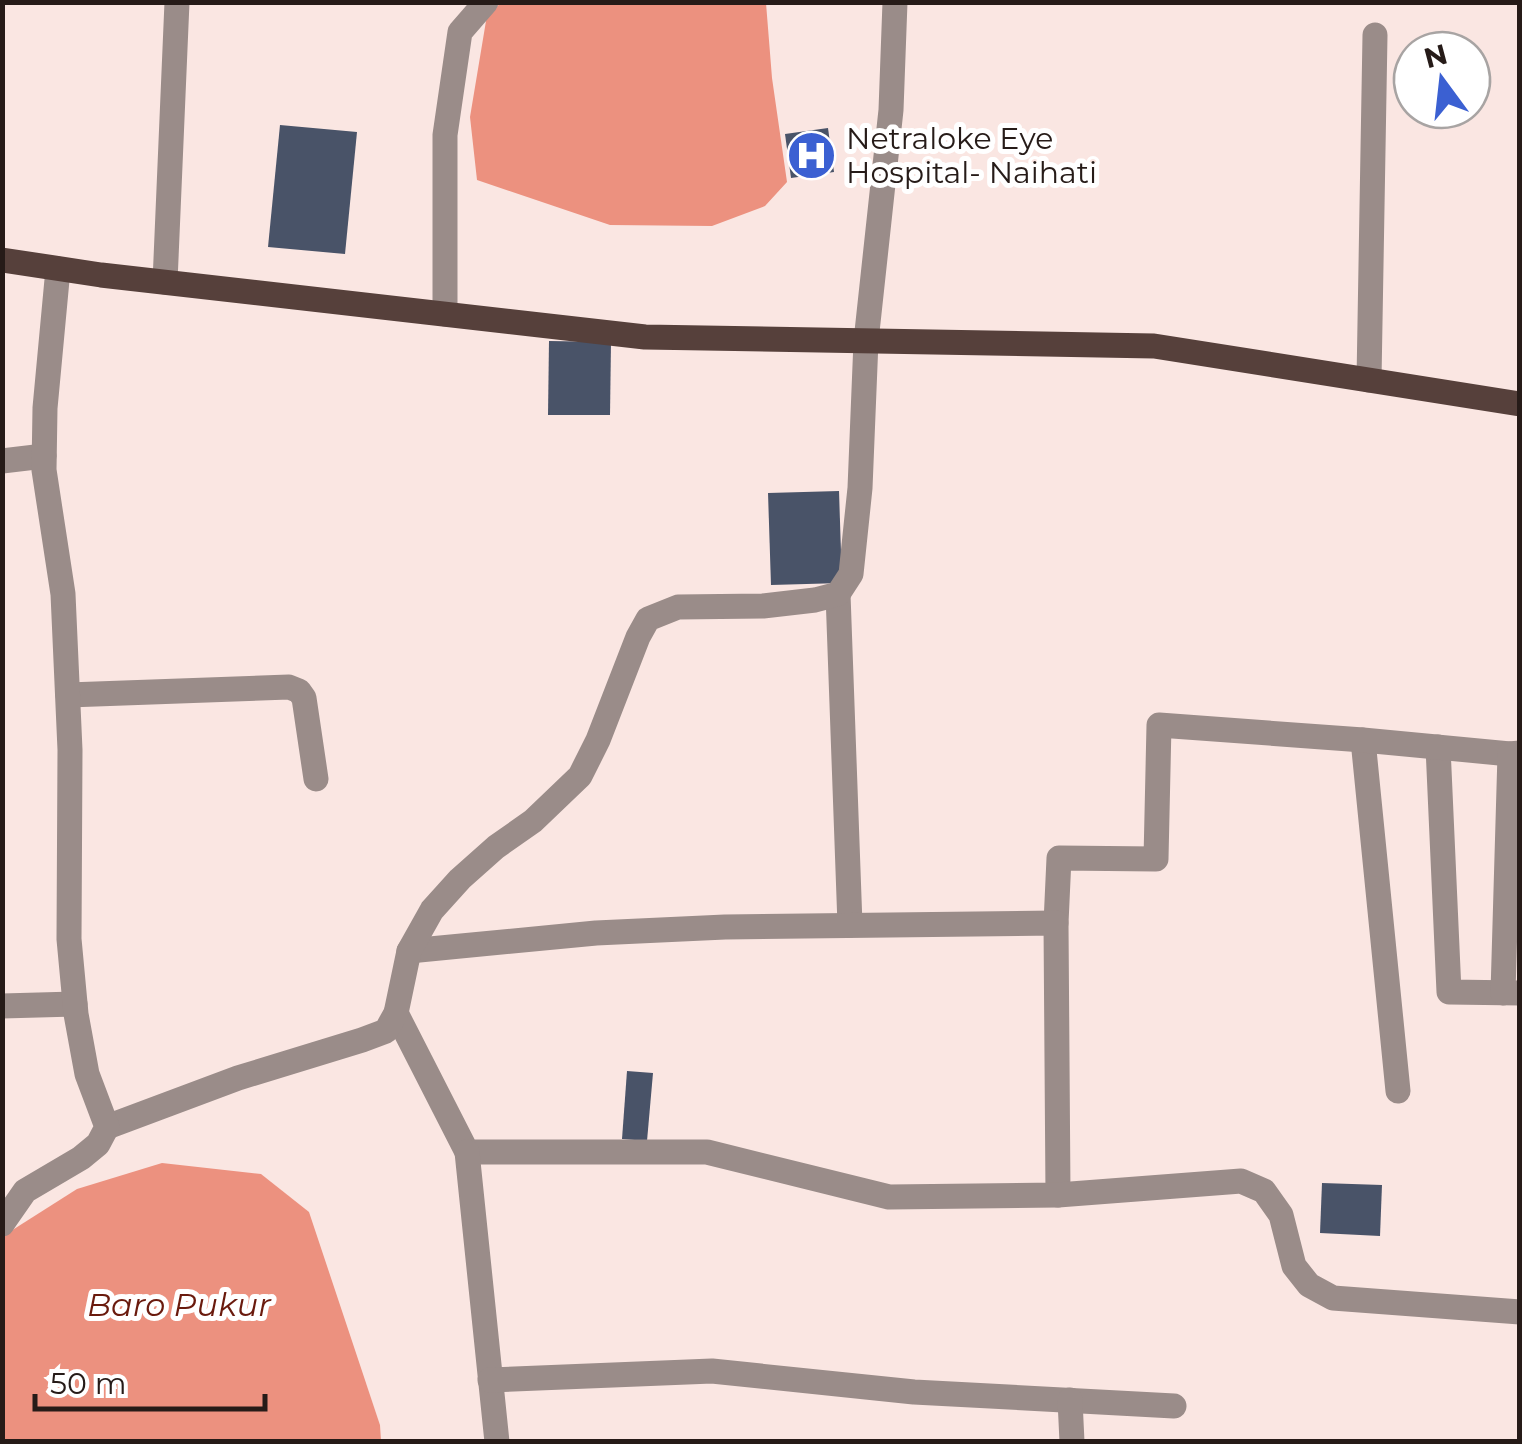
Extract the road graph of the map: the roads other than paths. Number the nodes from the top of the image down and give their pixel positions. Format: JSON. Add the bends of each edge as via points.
{"nodes":[{"id":1,"x":178,"y":2,"type":"edge"},
{"id":2,"x":486,"y":2,"type":"edge"},
{"id":3,"x":894,"y":2,"type":"edge"},
{"id":4,"x":1374,"y":35,"type":"dead end"},
{"id":5,"x":2,"y":260,"type":"edge"},
{"id":6,"x":58,"y":269,"type":"junction"},
{"id":7,"x":165,"y":282,"type":"junction"},
{"id":8,"x":445,"y":314,"type":"junction"},
{"id":9,"x":866,"y":341,"type":"junction"},
{"id":10,"x":1369,"y":380,"type":"junction"},
{"id":11,"x":1520,"y":404,"type":"edge"},
{"id":12,"x":44,"y":456,"type":"junction"},
{"id":13,"x":2,"y":461,"type":"edge"},
{"id":14,"x":838,"y":594,"type":"junction"},
{"id":15,"x":68,"y":695,"type":"junction"},
{"id":16,"x":1363,"y":740,"type":"junction"},
{"id":17,"x":1438,"y":747,"type":"junction"},
{"id":18,"x":1515,"y":753,"type":"edge"},
{"id":19,"x":316,"y":779,"type":"dead end"},
{"id":20,"x":1056,"y":923,"type":"junction"},
{"id":21,"x":850,"y":926,"type":"junction"},
{"id":22,"x":409,"y":951,"type":"junction"},
{"id":23,"x":1511,"y":993,"type":"edge"},
{"id":24,"x":75,"y":1004,"type":"junction"},
{"id":25,"x":2,"y":1006,"type":"edge"},
{"id":26,"x":396,"y":1013,"type":"junction"},
{"id":27,"x":1398,"y":1091,"type":"dead end"},
{"id":28,"x":106,"y":1127,"type":"junction"},
{"id":29,"x":466,"y":1152,"type":"junction"},
{"id":30,"x":1058,"y":1194,"type":"junction"},
{"id":31,"x":2,"y":1224,"type":"edge"},
{"id":32,"x":1520,"y":1312,"type":"edge"},
{"id":33,"x":490,"y":1380,"type":"junction"},
{"id":34,"x":1070,"y":1400,"type":"junction"},
{"id":35,"x":1174,"y":1406,"type":"dead end"},
{"id":36,"x":497,"y":1442,"type":"edge"},
{"id":37,"x":1072,"y":1442,"type":"edge"}],
"edges":[{"from":1,"to":7,"type":"street"},
{"from":2,"to":8,"type":"street","via":[[460,32],[445,135]]},
{"from":3,"to":9,"type":"street","via":[[891,110]]},
{"from":4,"to":10,"type":"street"},
{"from":5,"to":6,"type":"main road"},
{"from":6,"to":7,"type":"main road"},
{"from":6,"to":12,"type":"street"},
{"from":7,"to":8,"type":"main road"},
{"from":8,"to":9,"type":"main road","via":[[645,336]]},
{"from":9,"to":10,"type":"main road","via":[[1154,346]]},
{"from":9,"to":14,"type":"street","via":[[851,574]]},
{"from":10,"to":11,"type":"main road"},
{"from":12,"to":13,"type":"street"},
{"from":12,"to":15,"type":"street","via":[[63,594]]},
{"from":14,"to":21,"type":"street"},
{"from":14,"to":22,"type":"street","via":[[763,606],[678,606],[648,619],[580,776],[460,880],[432,910]]},
{"from":15,"to":19,"type":"street","via":[[290,687],[304,698]]},
{"from":15,"to":24,"type":"street"},
{"from":16,"to":17,"type":"street"},
{"from":16,"to":20,"type":"street","via":[[1158,725],[1156,859],[1059,858]]},
{"from":16,"to":27,"type":"street"},
{"from":17,"to":18,"type":"street"},
{"from":17,"to":23,"type":"street","via":[[1449,992]]},
{"from":18,"to":23,"type":"street"},
{"from":20,"to":21,"type":"street"},
{"from":20,"to":30,"type":"street"},
{"from":21,"to":22,"type":"street","via":[[596,933]]},
{"from":22,"to":26,"type":"street"},
{"from":24,"to":25,"type":"street"},
{"from":24,"to":28,"type":"street","via":[[87,1074]]},
{"from":26,"to":28,"type":"street","via":[[386,1031]]},
{"from":26,"to":29,"type":"street"},
{"from":28,"to":31,"type":"street","via":[[90,1151],[25,1190]]},
{"from":29,"to":30,"type":"street","via":[[707,1152],[889,1197]]},
{"from":29,"to":33,"type":"street"},
{"from":30,"to":32,"type":"street","via":[[1241,1181],[1264,1192],[1281,1215],[1294,1266],[1332,1298]]},
{"from":33,"to":34,"type":"street","via":[[712,1371]]},
{"from":33,"to":36,"type":"street"},
{"from":34,"to":35,"type":"street"},
{"from":34,"to":37,"type":"street"}]}
